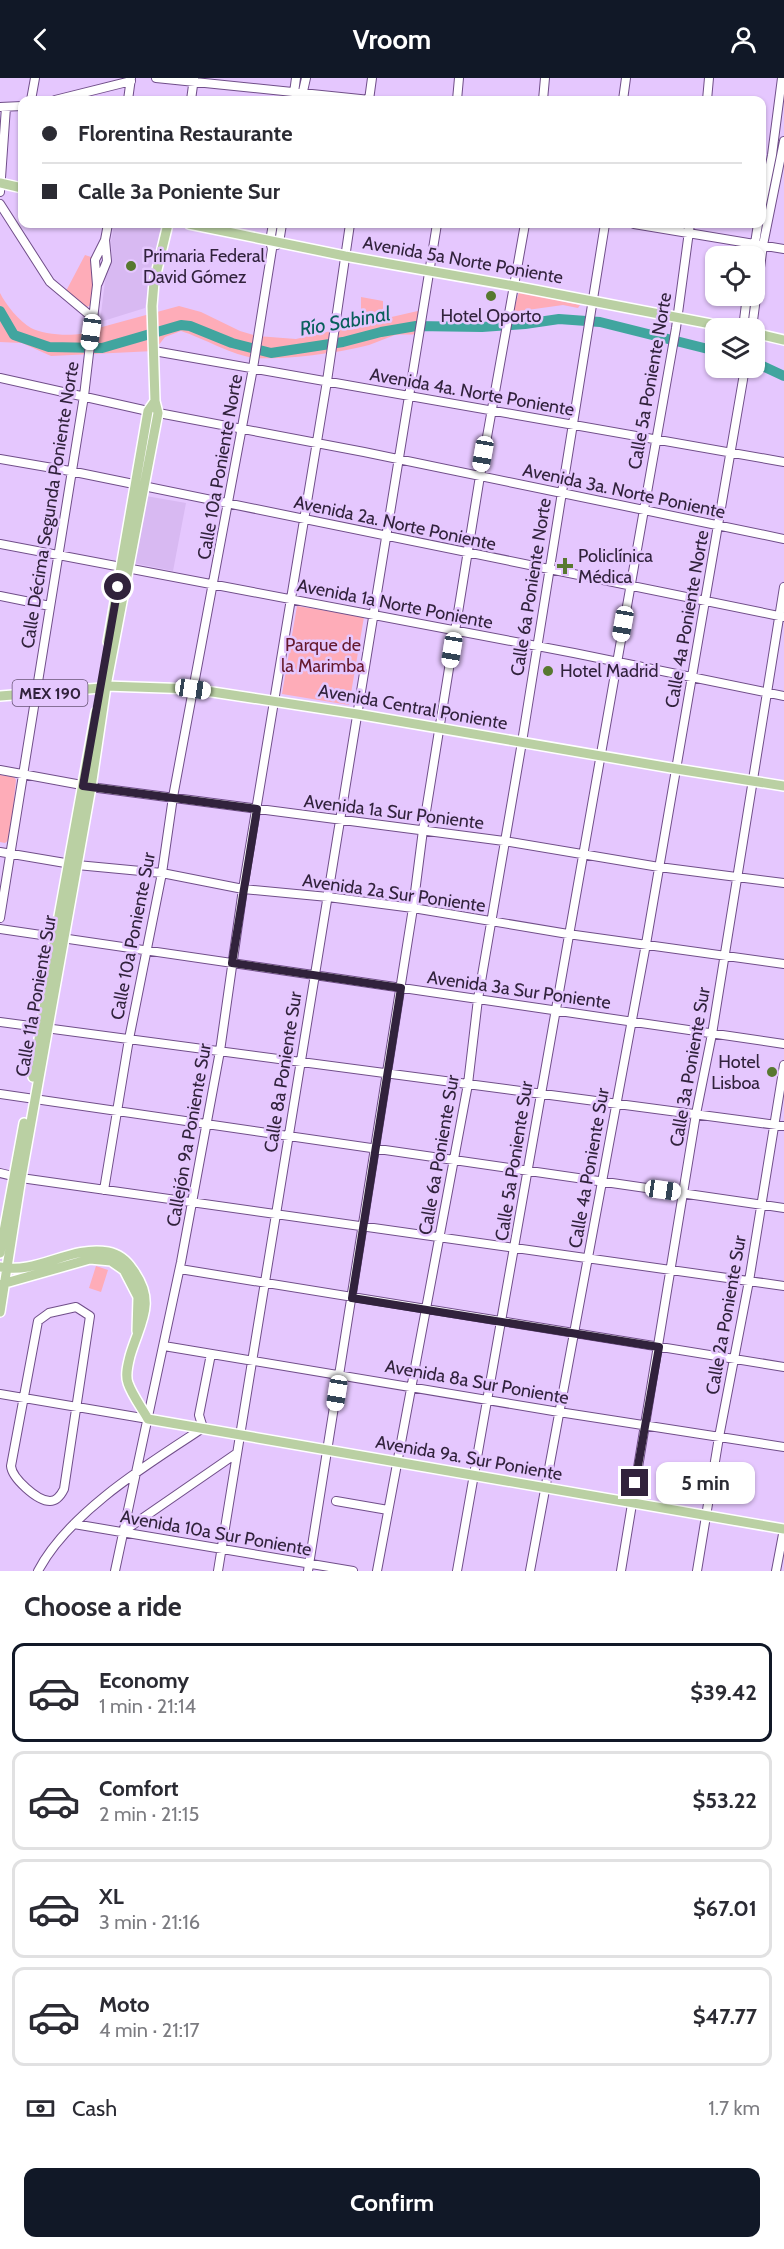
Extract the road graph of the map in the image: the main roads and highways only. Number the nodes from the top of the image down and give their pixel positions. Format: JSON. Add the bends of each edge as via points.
{"nodes":[{"id":1,"x":0,"y":186,"type":"edge"},
{"id":2,"x":18,"y":188,"type":"edge"},
{"id":3,"x":167,"y":228,"type":"edge"},
{"id":4,"x":206,"y":228,"type":"edge"},
{"id":5,"x":705,"y":326,"type":"edge"},
{"id":6,"x":765,"y":336,"type":"edge"},
{"id":7,"x":784,"y":340,"type":"edge"},
{"id":8,"x":103,"y":687,"type":"junction"},
{"id":9,"x":0,"y":696,"type":"edge"},
{"id":10,"x":784,"y":786,"type":"edge"},
{"id":11,"x":17,"y":1177,"type":"junction"},
{"id":12,"x":0,"y":1253,"type":"edge"},
{"id":13,"x":4,"y":1268,"type":"edge"},
{"id":14,"x":2,"y":1284,"type":"edge"},
{"id":15,"x":0,"y":1312,"type":"edge"},
{"id":16,"x":137,"y":1333,"type":"junction"},
{"id":17,"x":784,"y":1529,"type":"edge"}],
"edges":[{"from":1,"to":2,"type":"main road"},
{"from":3,"to":8,"type":"main road","name":"Calle 11a Poniente Sur","via":[[154,282],[155,401]]},
{"from":4,"to":5,"type":"main road","name":"Avenida 5a Norte Poniente","via":[[274,244],[591,301],[676,323]]},
{"from":6,"to":7,"type":"main road"},
{"from":8,"to":9,"type":"main road","name":"Avenida Central Poniente","number":"MEX 190"},
{"from":8,"to":10,"type":"main road","name":"Avenida Central Poniente","number":"MEX 190","via":[[193,689]]},
{"from":8,"to":11,"type":"main road","name":"Calle 11a Poniente Sur"},
{"from":11,"to":12,"type":"main road","name":"Calle 11a Poniente Sur"},
{"from":11,"to":13,"type":"main road","name":"Calle 11a Poniente Sur"},
{"from":13,"to":14,"type":"main road","name":"Calle 11a Poniente Sur"},
{"from":13,"to":16,"type":"main road","via":[[31,1266],[77,1253],[116,1254],[129,1264],[146,1297],[143,1322]]},
{"from":14,"to":15,"type":"main road","name":"Calle 11a Poniente Sur"},
{"from":14,"to":16,"type":"main road","via":[[90,1259],[111,1261],[124,1270],[138,1297]]},
{"from":16,"to":17,"type":"main road","name":"Avenida 9a. Sur Poniente","via":[[128,1365],[128,1382],[148,1419]]}]}
